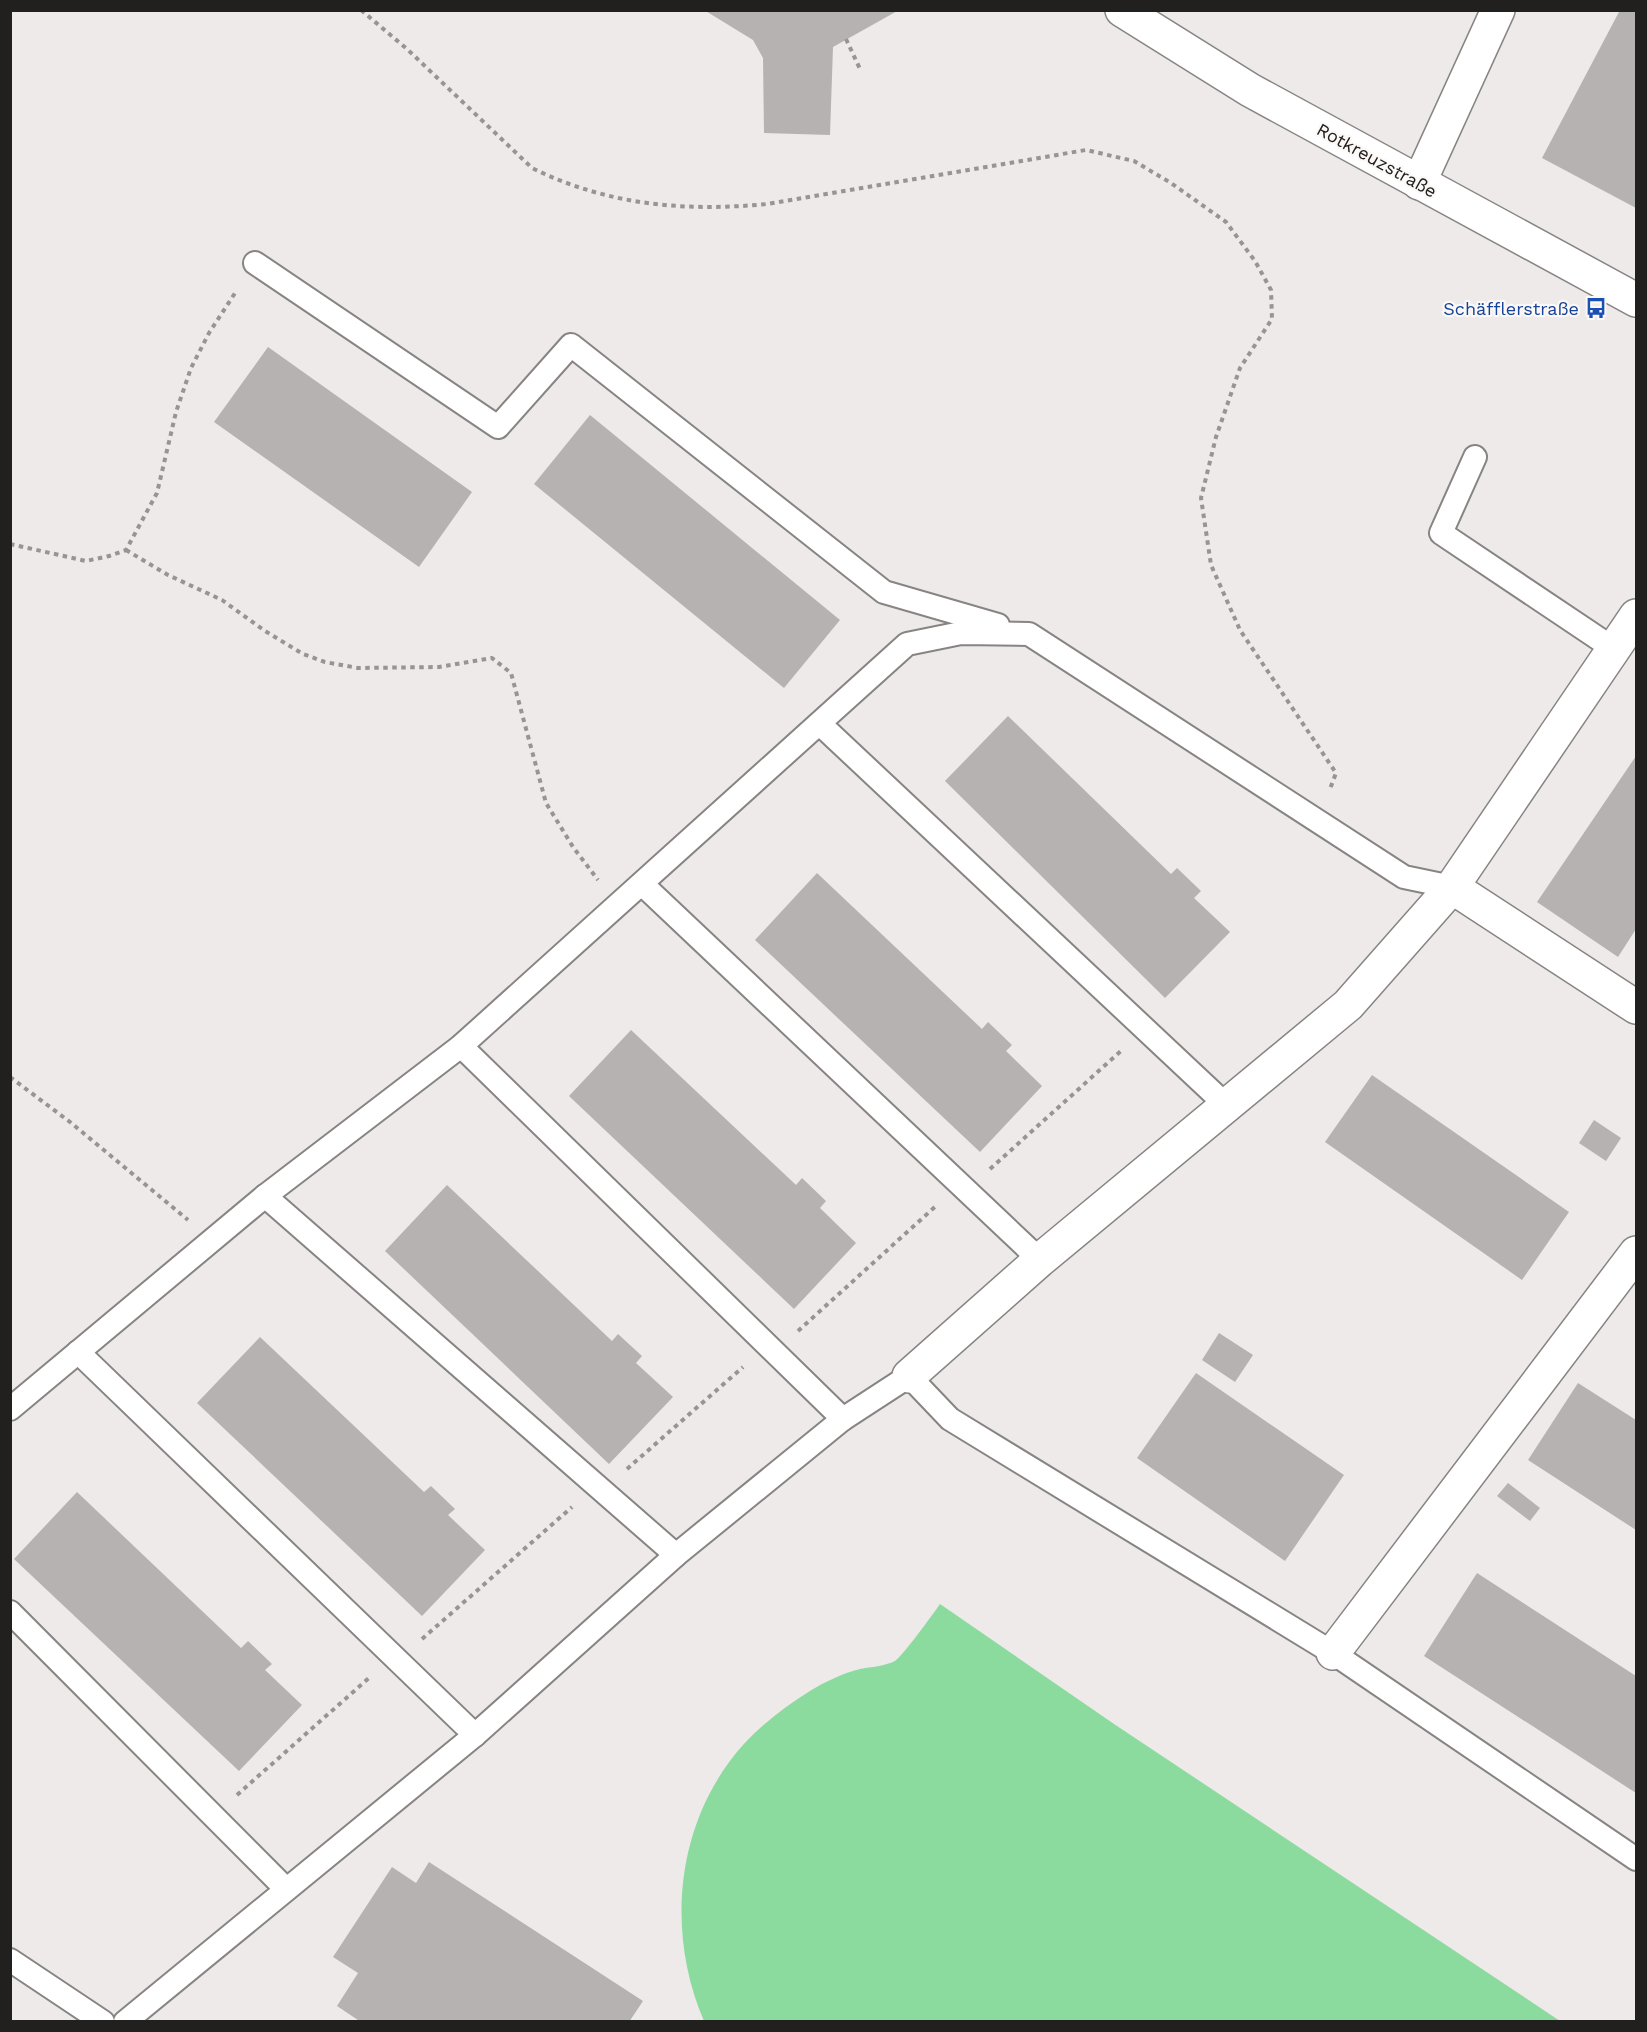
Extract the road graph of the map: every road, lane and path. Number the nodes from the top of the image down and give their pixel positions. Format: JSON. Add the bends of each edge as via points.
{"nodes":[{"id":1,"x":361,"y":10,"type":"edge"},
{"id":2,"x":1122,"y":10,"type":"edge"},
{"id":3,"x":1498,"y":10,"type":"edge"},
{"id":4,"x":846,"y":39,"type":"dead end"},
{"id":5,"x":860,"y":69,"type":"dead end"},
{"id":6,"x":1419,"y":183,"type":"junction"},
{"id":7,"x":255,"y":263,"type":"joint"},
{"id":8,"x":1636,"y":300,"type":"edge"},
{"id":9,"x":1474,"y":457,"type":"dead end"},
{"id":10,"x":10,"y":544,"type":"edge"},
{"id":11,"x":126,"y":550,"type":"junction"},
{"id":12,"x":1636,"y":616,"type":"edge"},
{"id":13,"x":1029,"y":634,"type":"junction"},
{"id":14,"x":1614,"y":649,"type":"junction"},
{"id":15,"x":820,"y":724,"type":"junction"},
{"id":16,"x":1317,"y":820,"type":"junction"},
{"id":17,"x":642,"y":884,"type":"junction"},
{"id":18,"x":1452,"y":887,"type":"junction"},
{"id":19,"x":619,"y":905,"type":"junction"},
{"id":20,"x":1636,"y":1007,"type":"edge"},
{"id":21,"x":1145,"y":1029,"type":"junction"},
{"id":22,"x":461,"y":1046,"type":"junction"},
{"id":23,"x":10,"y":1077,"type":"edge"},
{"id":24,"x":1226,"y":1105,"type":"junction"},
{"id":25,"x":966,"y":1191,"type":"junction"},
{"id":26,"x":265,"y":1196,"type":"junction"},
{"id":27,"x":211,"y":1239,"type":"junction"},
{"id":28,"x":1636,"y":1253,"type":"edge"},
{"id":29,"x":1040,"y":1260,"type":"junction"},
{"id":30,"x":78,"y":1352,"type":"junction"},
{"id":31,"x":775,"y":1352,"type":"junction"},
{"id":32,"x":909,"y":1376,"type":"junction"},
{"id":33,"x":10,"y":1409,"type":"edge"},
{"id":34,"x":843,"y":1419,"type":"junction"},
{"id":35,"x":602,"y":1490,"type":"junction"},
{"id":36,"x":676,"y":1555,"type":"junction"},
{"id":37,"x":10,"y":1612,"type":"edge"},
{"id":38,"x":1333,"y":1653,"type":"junction"},
{"id":39,"x":398,"y":1660,"type":"junction"},
{"id":40,"x":476,"y":1735,"type":"junction"},
{"id":41,"x":213,"y":1816,"type":"junction"},
{"id":42,"x":1636,"y":1858,"type":"edge"},
{"id":43,"x":286,"y":1889,"type":"junction"},
{"id":44,"x":10,"y":1960,"type":"edge"},
{"id":45,"x":103,"y":2022,"type":"edge"},
{"id":46,"x":125,"y":2022,"type":"edge"}],
"edges":[{"from":1,"to":16,"type":"path","via":[[531,168],[557,181],[598,193],[669,206],[721,208],[767,204],[1086,150],[1134,161],[1226,222],[1271,290],[1272,319],[1240,368],[1216,437],[1202,498],[1211,565],[1240,630],[1336,773]]},
{"from":2,"to":6,"type":"street","name":"Rotkreuzstraße","via":[[1250,90]]},
{"from":3,"to":6,"type":"street"},
{"from":4,"to":5,"type":"path"},
{"from":6,"to":8,"type":"street","name":"Rotkreuzstraße"},
{"from":7,"to":11,"type":"path","via":[[191,368],[157,493]]},
{"from":7,"to":13,"type":"lane","via":[[498,427],[571,345],[884,592]]},
{"from":9,"to":14,"type":"lane","via":[[1442,533]]},
{"from":10,"to":11,"type":"path","via":[[86,561]]},
{"from":11,"to":19,"type":"path","via":[[222,600],[303,654],[325,662],[358,668],[439,667],[492,658],[501,663],[511,673],[546,802],[573,847]]},
{"from":12,"to":14,"type":"street"},
{"from":13,"to":15,"type":"lane","via":[[960,633],[907,644]]},
{"from":13,"to":16,"type":"lane"},
{"from":14,"to":18,"type":"street"},
{"from":15,"to":17,"type":"lane"},
{"from":15,"to":21,"type":"lane"},
{"from":16,"to":18,"type":"lane","via":[[1404,877]]},
{"from":17,"to":19,"type":"lane"},
{"from":17,"to":25,"type":"lane"},
{"from":18,"to":20,"type":"street"},
{"from":18,"to":24,"type":"street","via":[[1348,1005]]},
{"from":19,"to":22,"type":"lane"},
{"from":21,"to":24,"type":"lane"},
{"from":21,"to":25,"type":"path"},
{"from":22,"to":26,"type":"lane"},
{"from":22,"to":31,"type":"lane"},
{"from":23,"to":27,"type":"path"},
{"from":24,"to":29,"type":"street"},
{"from":25,"to":29,"type":"lane"},
{"from":25,"to":31,"type":"path","via":[[945,1198]]},
{"from":26,"to":27,"type":"lane"},
{"from":26,"to":35,"type":"lane"},
{"from":27,"to":30,"type":"lane"},
{"from":28,"to":38,"type":"street"},
{"from":29,"to":32,"type":"street"},
{"from":30,"to":33,"type":"lane"},
{"from":30,"to":39,"type":"lane"},
{"from":31,"to":34,"type":"lane"},
{"from":31,"to":35,"type":"path","via":[[756,1356]]},
{"from":32,"to":34,"type":"lane"},
{"from":32,"to":38,"type":"lane","via":[[950,1419]]},
{"from":34,"to":36,"type":"lane"},
{"from":35,"to":36,"type":"lane"},
{"from":35,"to":39,"type":"path","via":[[572,1507]]},
{"from":36,"to":40,"type":"lane"},
{"from":37,"to":41,"type":"lane"},
{"from":38,"to":42,"type":"lane"},
{"from":39,"to":40,"type":"lane"},
{"from":39,"to":41,"type":"path","via":[[376,1672]]},
{"from":40,"to":43,"type":"lane"},
{"from":41,"to":43,"type":"lane"},
{"from":43,"to":46,"type":"lane"},
{"from":44,"to":45,"type":"lane"}]}
